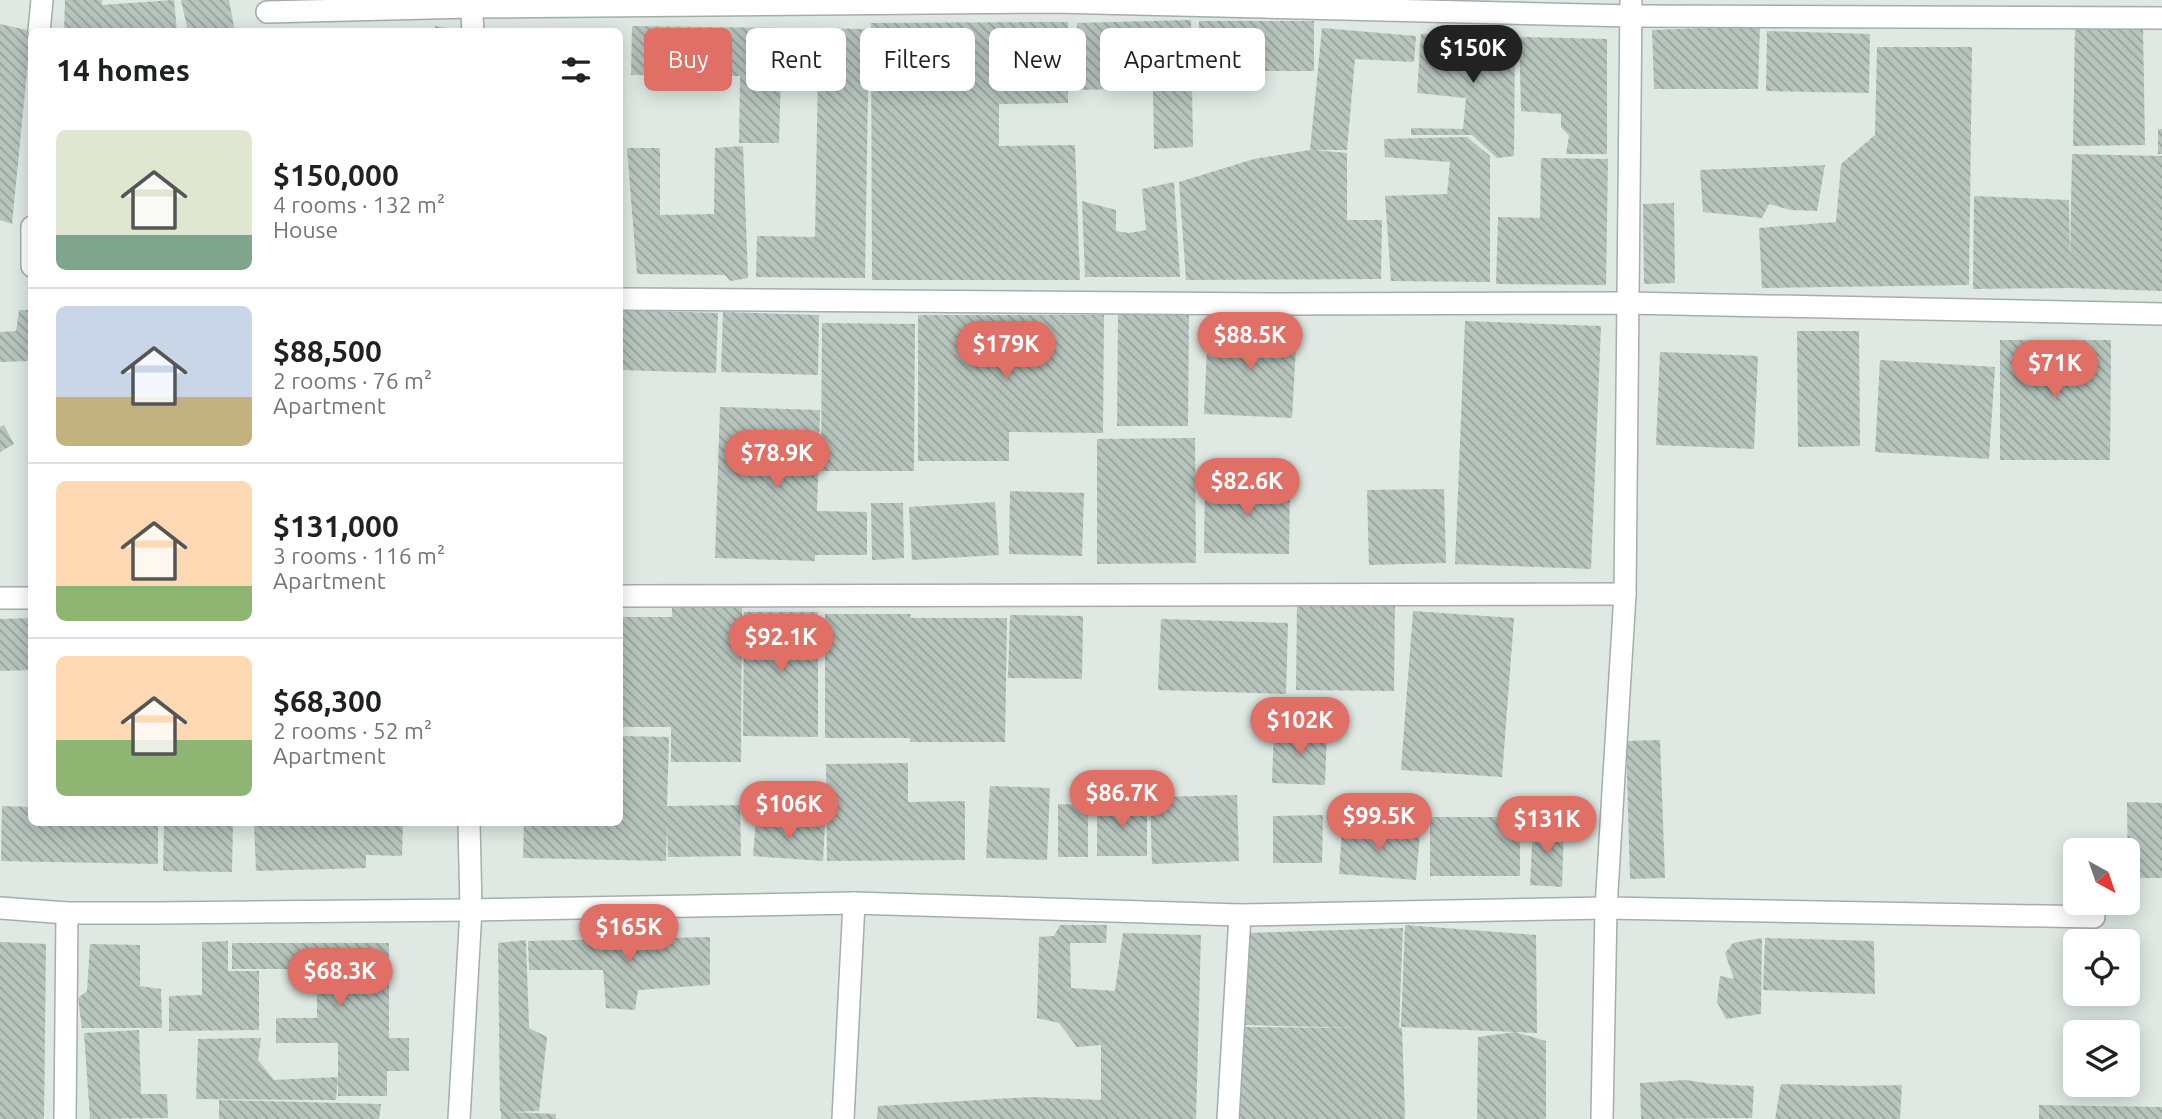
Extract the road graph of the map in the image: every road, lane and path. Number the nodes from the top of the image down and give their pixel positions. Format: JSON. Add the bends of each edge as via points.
{"nodes":[{"id":1,"x":42,"y":0,"type":"edge"},
{"id":2,"x":471,"y":4,"type":"edge"},
{"id":3,"x":1631,"y":8,"type":"edge"},
{"id":4,"x":267,"y":12,"type":"dead end"},
{"id":5,"x":2162,"y":18,"type":"edge"},
{"id":6,"x":39,"y":28,"type":"edge"},
{"id":7,"x":473,"y":28,"type":"edge"},
{"id":8,"x":623,"y":299,"type":"edge"},
{"id":9,"x":1628,"y":303,"type":"junction"},
{"id":10,"x":2162,"y":314,"type":"edge"},
{"id":11,"x":1625,"y":594,"type":"junction"},
{"id":12,"x":623,"y":596,"type":"edge"},
{"id":13,"x":0,"y":598,"type":"edge"},
{"id":14,"x":28,"y":598,"type":"edge"},
{"id":15,"x":469,"y":826,"type":"edge"},
{"id":16,"x":854,"y":903,"type":"junction"},
{"id":17,"x":0,"y":908,"type":"edge"},
{"id":18,"x":1606,"y":908,"type":"junction"},
{"id":19,"x":471,"y":910,"type":"junction"},
{"id":20,"x":67,"y":913,"type":"junction"},
{"id":21,"x":1240,"y":915,"type":"junction"},
{"id":22,"x":2094,"y":917,"type":"dead end"},
{"id":23,"x":65,"y":1119,"type":"edge"},
{"id":24,"x":459,"y":1119,"type":"edge"},
{"id":25,"x":843,"y":1119,"type":"edge"},
{"id":26,"x":1228,"y":1119,"type":"edge"},
{"id":27,"x":1602,"y":1119,"type":"edge"}],
"edges":[{"from":1,"to":6,"type":"street"},
{"from":2,"to":3,"type":"street","via":[[1054,2]]},
{"from":2,"to":4,"type":"street"},
{"from":2,"to":7,"type":"street"},
{"from":3,"to":5,"type":"street"},
{"from":3,"to":9,"type":"street"},
{"from":8,"to":9,"type":"street"},
{"from":9,"to":10,"type":"street"},
{"from":9,"to":11,"type":"street"},
{"from":11,"to":12,"type":"street"},
{"from":11,"to":18,"type":"street"},
{"from":13,"to":14,"type":"street"},
{"from":15,"to":19,"type":"street"},
{"from":16,"to":19,"type":"street"},
{"from":16,"to":21,"type":"street"},
{"from":16,"to":25,"type":"street"},
{"from":17,"to":20,"type":"street"},
{"from":18,"to":21,"type":"street"},
{"from":18,"to":22,"type":"street"},
{"from":18,"to":27,"type":"street"},
{"from":19,"to":20,"type":"street"},
{"from":19,"to":24,"type":"street"},
{"from":20,"to":23,"type":"street"},
{"from":21,"to":26,"type":"street"}]}
